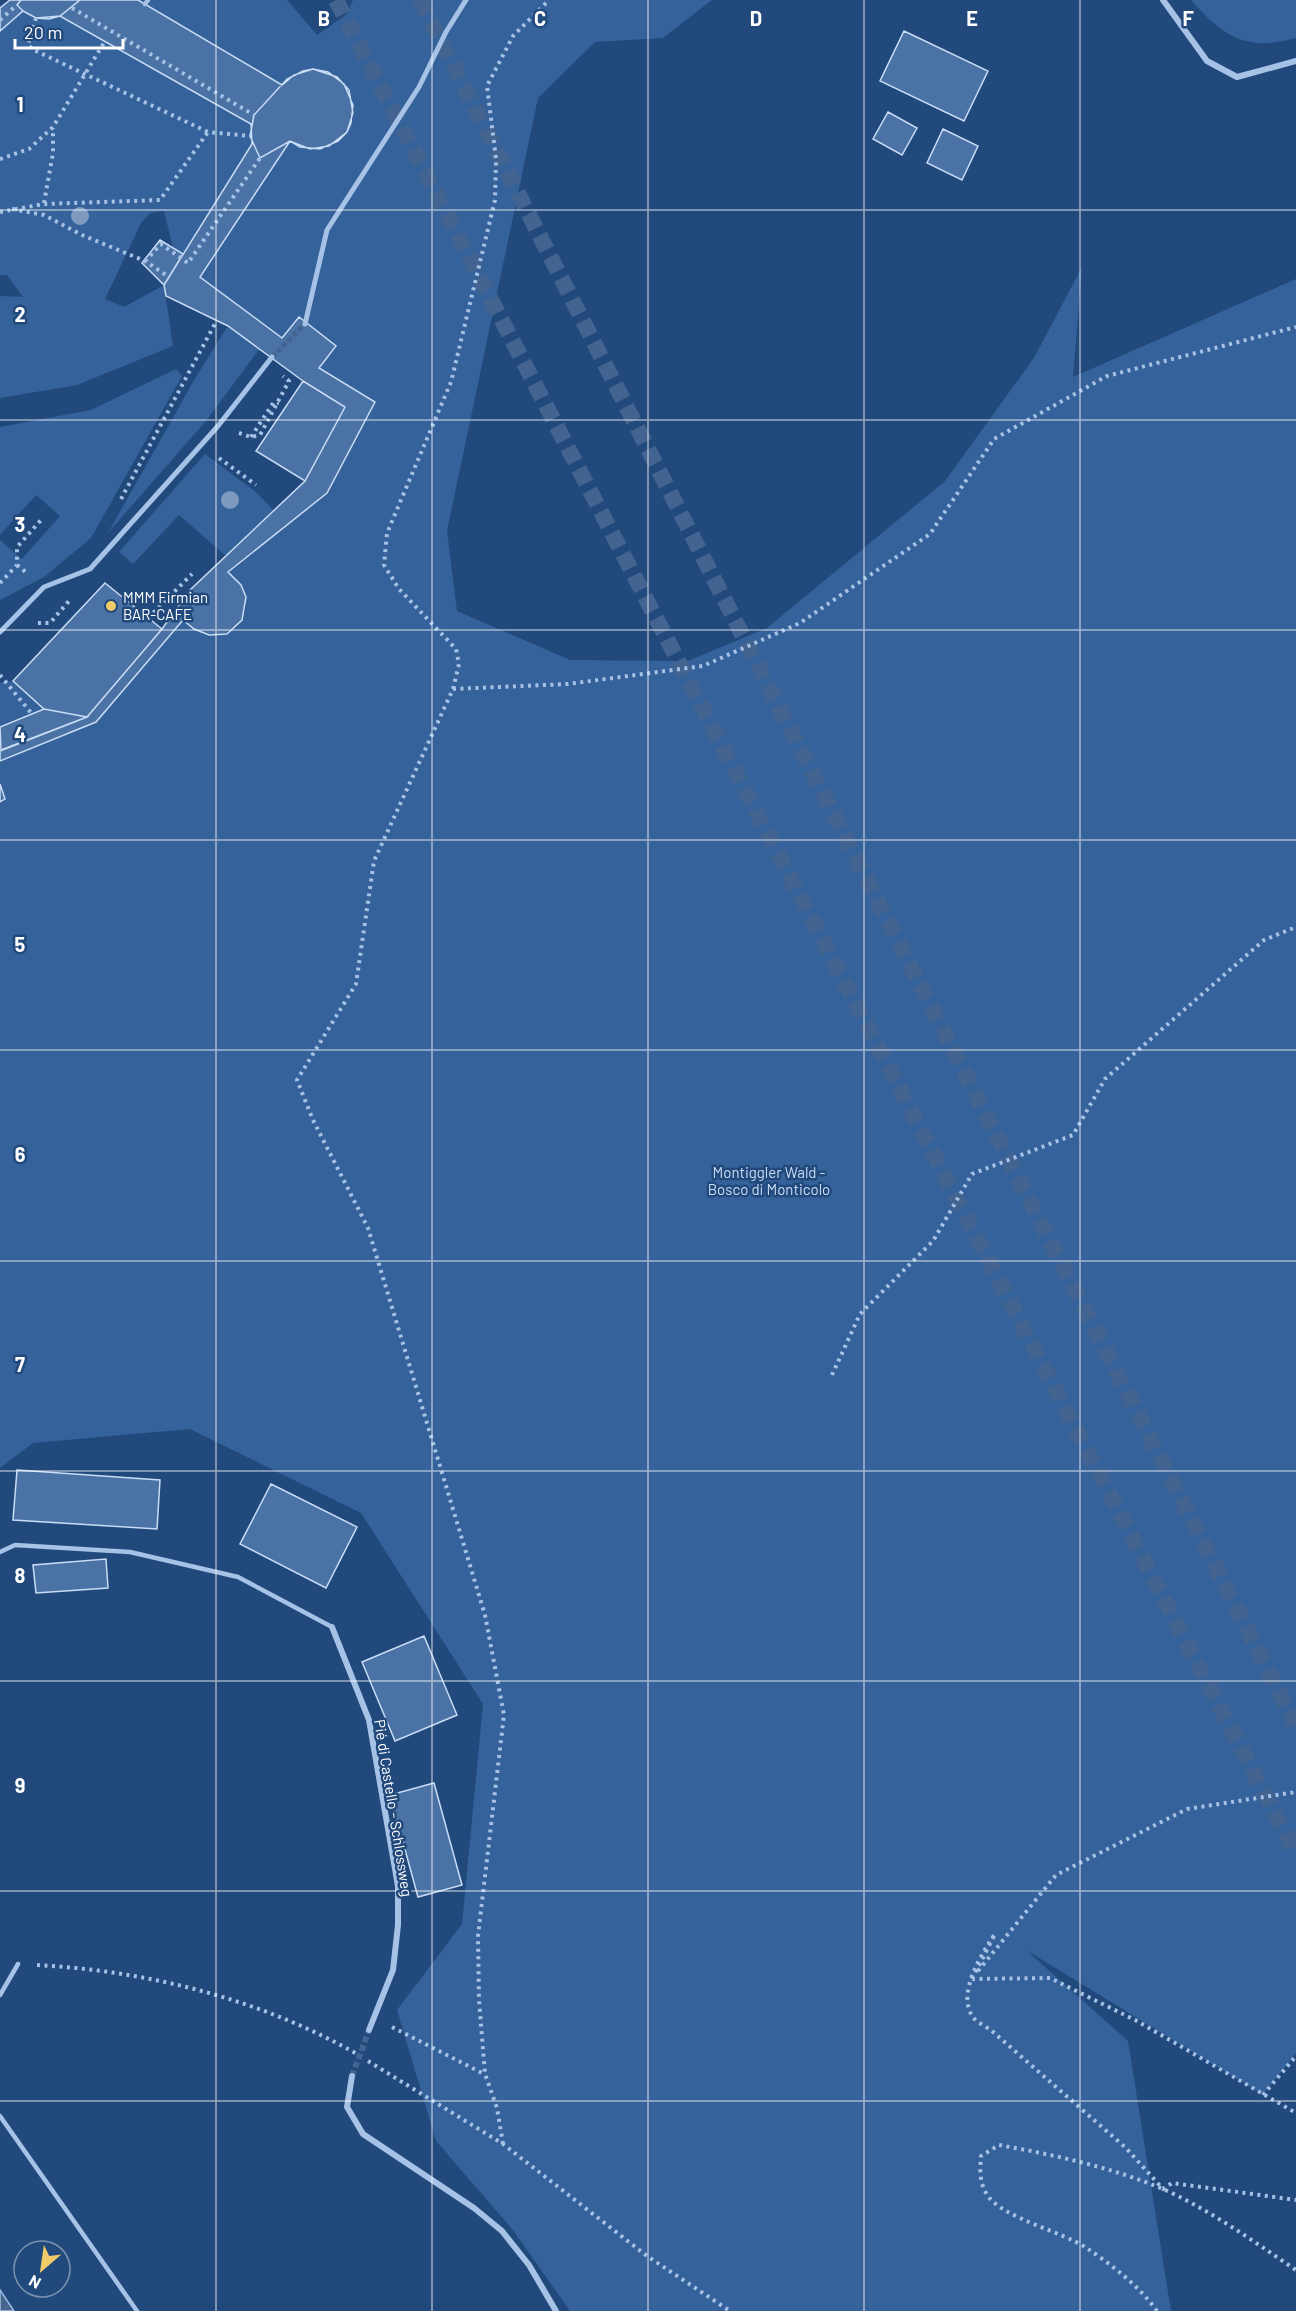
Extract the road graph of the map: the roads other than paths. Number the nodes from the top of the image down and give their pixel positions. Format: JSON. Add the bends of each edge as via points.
{"nodes":[{"id":1,"x":466,"y":0,"type":"edge"},
{"id":2,"x":1163,"y":0,"type":"edge"},
{"id":3,"x":1296,"y":61,"type":"edge"},
{"id":4,"x":305,"y":324,"type":"tunnel mouth"},
{"id":5,"x":272,"y":357,"type":"tunnel mouth"},
{"id":6,"x":0,"y":632,"type":"edge"},
{"id":7,"x":0,"y":1552,"type":"edge"},
{"id":8,"x":332,"y":1627,"type":"joint"},
{"id":9,"x":18,"y":1965,"type":"road end"},
{"id":10,"x":0,"y":1995,"type":"edge"},
{"id":11,"x":369,"y":2030,"type":"tunnel mouth"},
{"id":12,"x":352,"y":2076,"type":"tunnel mouth"},
{"id":13,"x":0,"y":2116,"type":"edge"},
{"id":14,"x":136,"y":2311,"type":"edge"},
{"id":15,"x":556,"y":2311,"type":"edge"}],
"edges":[{"from":1,"to":4,"type":"street","via":[[419,87],[327,230]]},
{"from":2,"to":3,"type":"street","via":[[1207,61],[1237,77]]},
{"from":5,"to":6,"type":"street","via":[[202,444],[90,568],[44,587]]},
{"from":7,"to":8,"type":"lane","via":[[15,1545],[130,1552],[238,1577]]},
{"from":8,"to":11,"type":"street","name":"Pié di Castello - Schlossweg","via":[[369,1720],[398,1886],[393,1970]]},
{"from":9,"to":10,"type":"lane"},
{"from":12,"to":15,"type":"street","via":[[347,2107],[363,2134],[502,2231],[529,2265]]},
{"from":13,"to":14,"type":"lane"}]}
